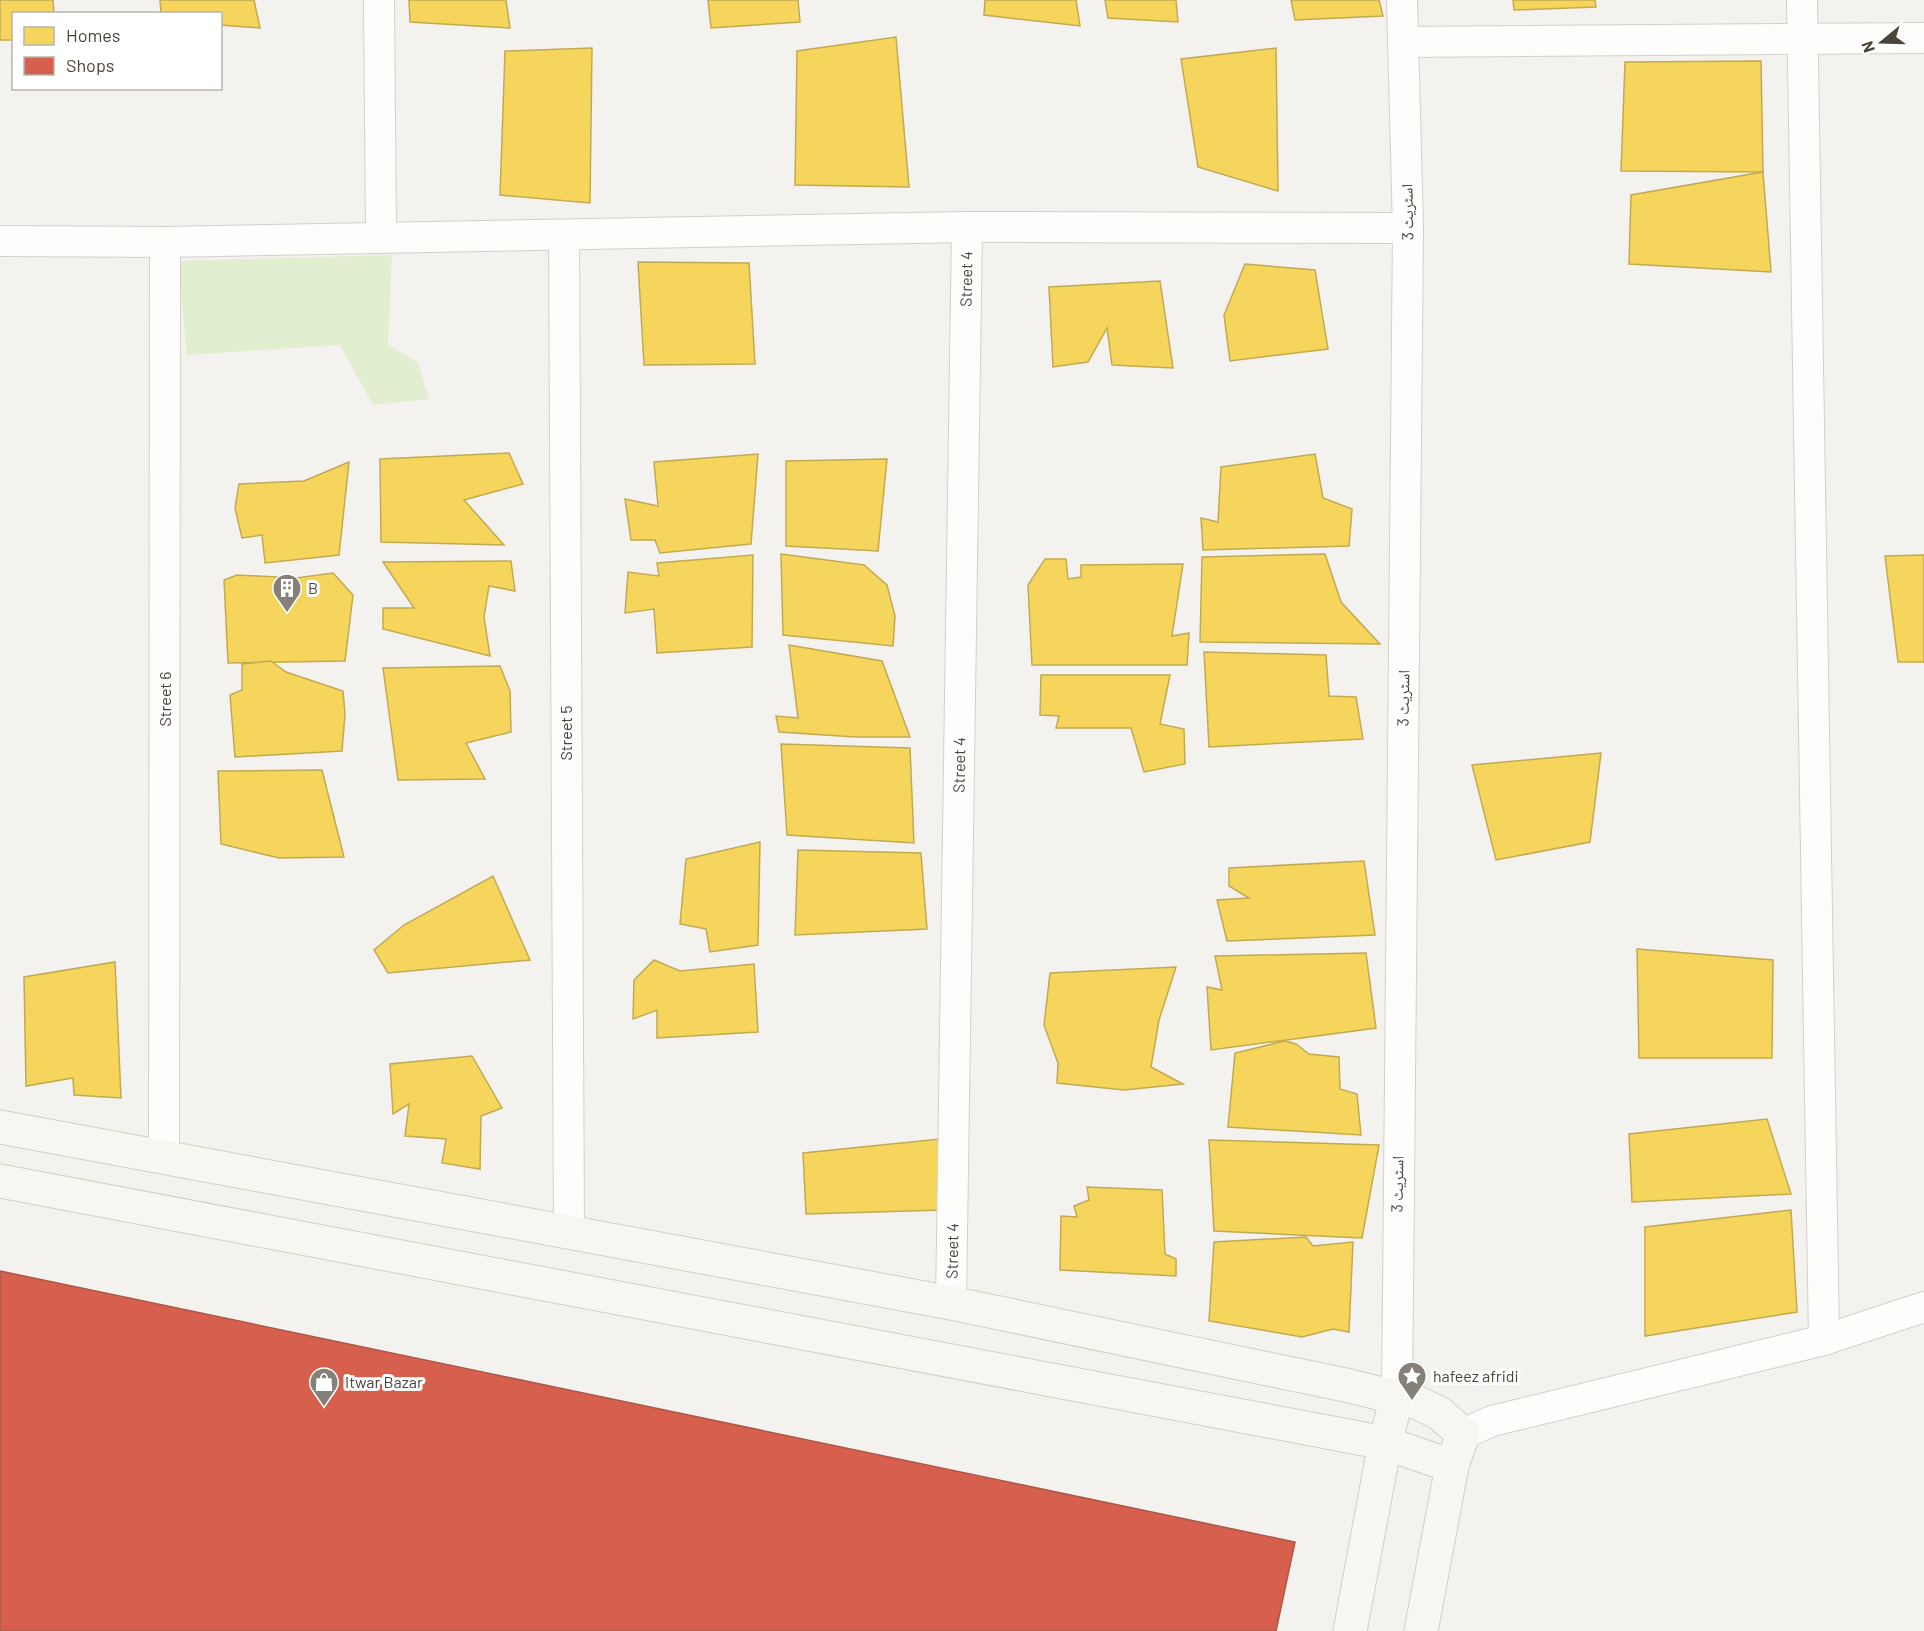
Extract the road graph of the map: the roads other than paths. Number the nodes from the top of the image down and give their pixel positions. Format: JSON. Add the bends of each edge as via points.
{"nodes":[{"id":1,"x":379,"y":0,"type":"edge"},
{"id":2,"x":1402,"y":0,"type":"edge"},
{"id":3,"x":1802,"y":0,"type":"edge"},
{"id":4,"x":1924,"y":38,"type":"edge"},
{"id":5,"x":1803,"y":40,"type":"junction"},
{"id":6,"x":1403,"y":42,"type":"junction"},
{"id":7,"x":967,"y":227,"type":"junction"},
{"id":8,"x":1408,"y":228,"type":"junction"},
{"id":9,"x":564,"y":235,"type":"junction"},
{"id":10,"x":381,"y":236,"type":"junction"},
{"id":11,"x":0,"y":241,"type":"edge"},
{"id":12,"x":165,"y":242,"type":"junction"},
{"id":13,"x":0,"y":1127,"type":"edge"},
{"id":14,"x":164,"y":1156,"type":"junction"},
{"id":15,"x":0,"y":1182,"type":"edge"},
{"id":16,"x":568,"y":1230,"type":"junction"},
{"id":17,"x":951,"y":1303,"type":"junction"},
{"id":18,"x":1924,"y":1307,"type":"edge"},
{"id":19,"x":1824,"y":1340,"type":"junction"},
{"id":20,"x":1397,"y":1397,"type":"junction"},
{"id":21,"x":1463,"y":1434,"type":"junction"},
{"id":22,"x":1385,"y":1443,"type":"junction"},
{"id":23,"x":1452,"y":1466,"type":"junction"},
{"id":24,"x":1350,"y":1631,"type":"edge"},
{"id":25,"x":1421,"y":1631,"type":"edge"}],
"edges":[{"from":1,"to":10,"type":"street"},
{"from":2,"to":6,"type":"street","name":"اسٹریٹ 3"},
{"from":3,"to":5,"type":"street"},
{"from":4,"to":5,"type":"street"},
{"from":5,"to":6,"type":"street"},
{"from":5,"to":19,"type":"street"},
{"from":6,"to":8,"type":"street","name":"اسٹریٹ 3"},
{"from":7,"to":8,"type":"street"},
{"from":7,"to":9,"type":"street"},
{"from":7,"to":17,"type":"street","name":"Street 4"},
{"from":8,"to":20,"type":"street","name":"اسٹریٹ 3"},
{"from":9,"to":10,"type":"street"},
{"from":9,"to":16,"type":"street","name":"Street 5"},
{"from":10,"to":12,"type":"street"},
{"from":11,"to":12,"type":"street"},
{"from":12,"to":14,"type":"street","name":"Street 6"},
{"from":13,"to":14,"type":"main road"},
{"from":14,"to":16,"type":"main road"},
{"from":15,"to":22,"type":"main road"},
{"from":16,"to":17,"type":"main road"},
{"from":17,"to":20,"type":"main road"},
{"from":18,"to":19,"type":"street"},
{"from":19,"to":21,"type":"street","via":[[1492,1421]]},
{"from":20,"to":21,"type":"main road","via":[[1439,1413]]},
{"from":20,"to":22,"type":"main road"},
{"from":21,"to":23,"type":"main road"},
{"from":22,"to":23,"type":"main road"},
{"from":22,"to":24,"type":"main road"},
{"from":23,"to":25,"type":"main road"}]}
